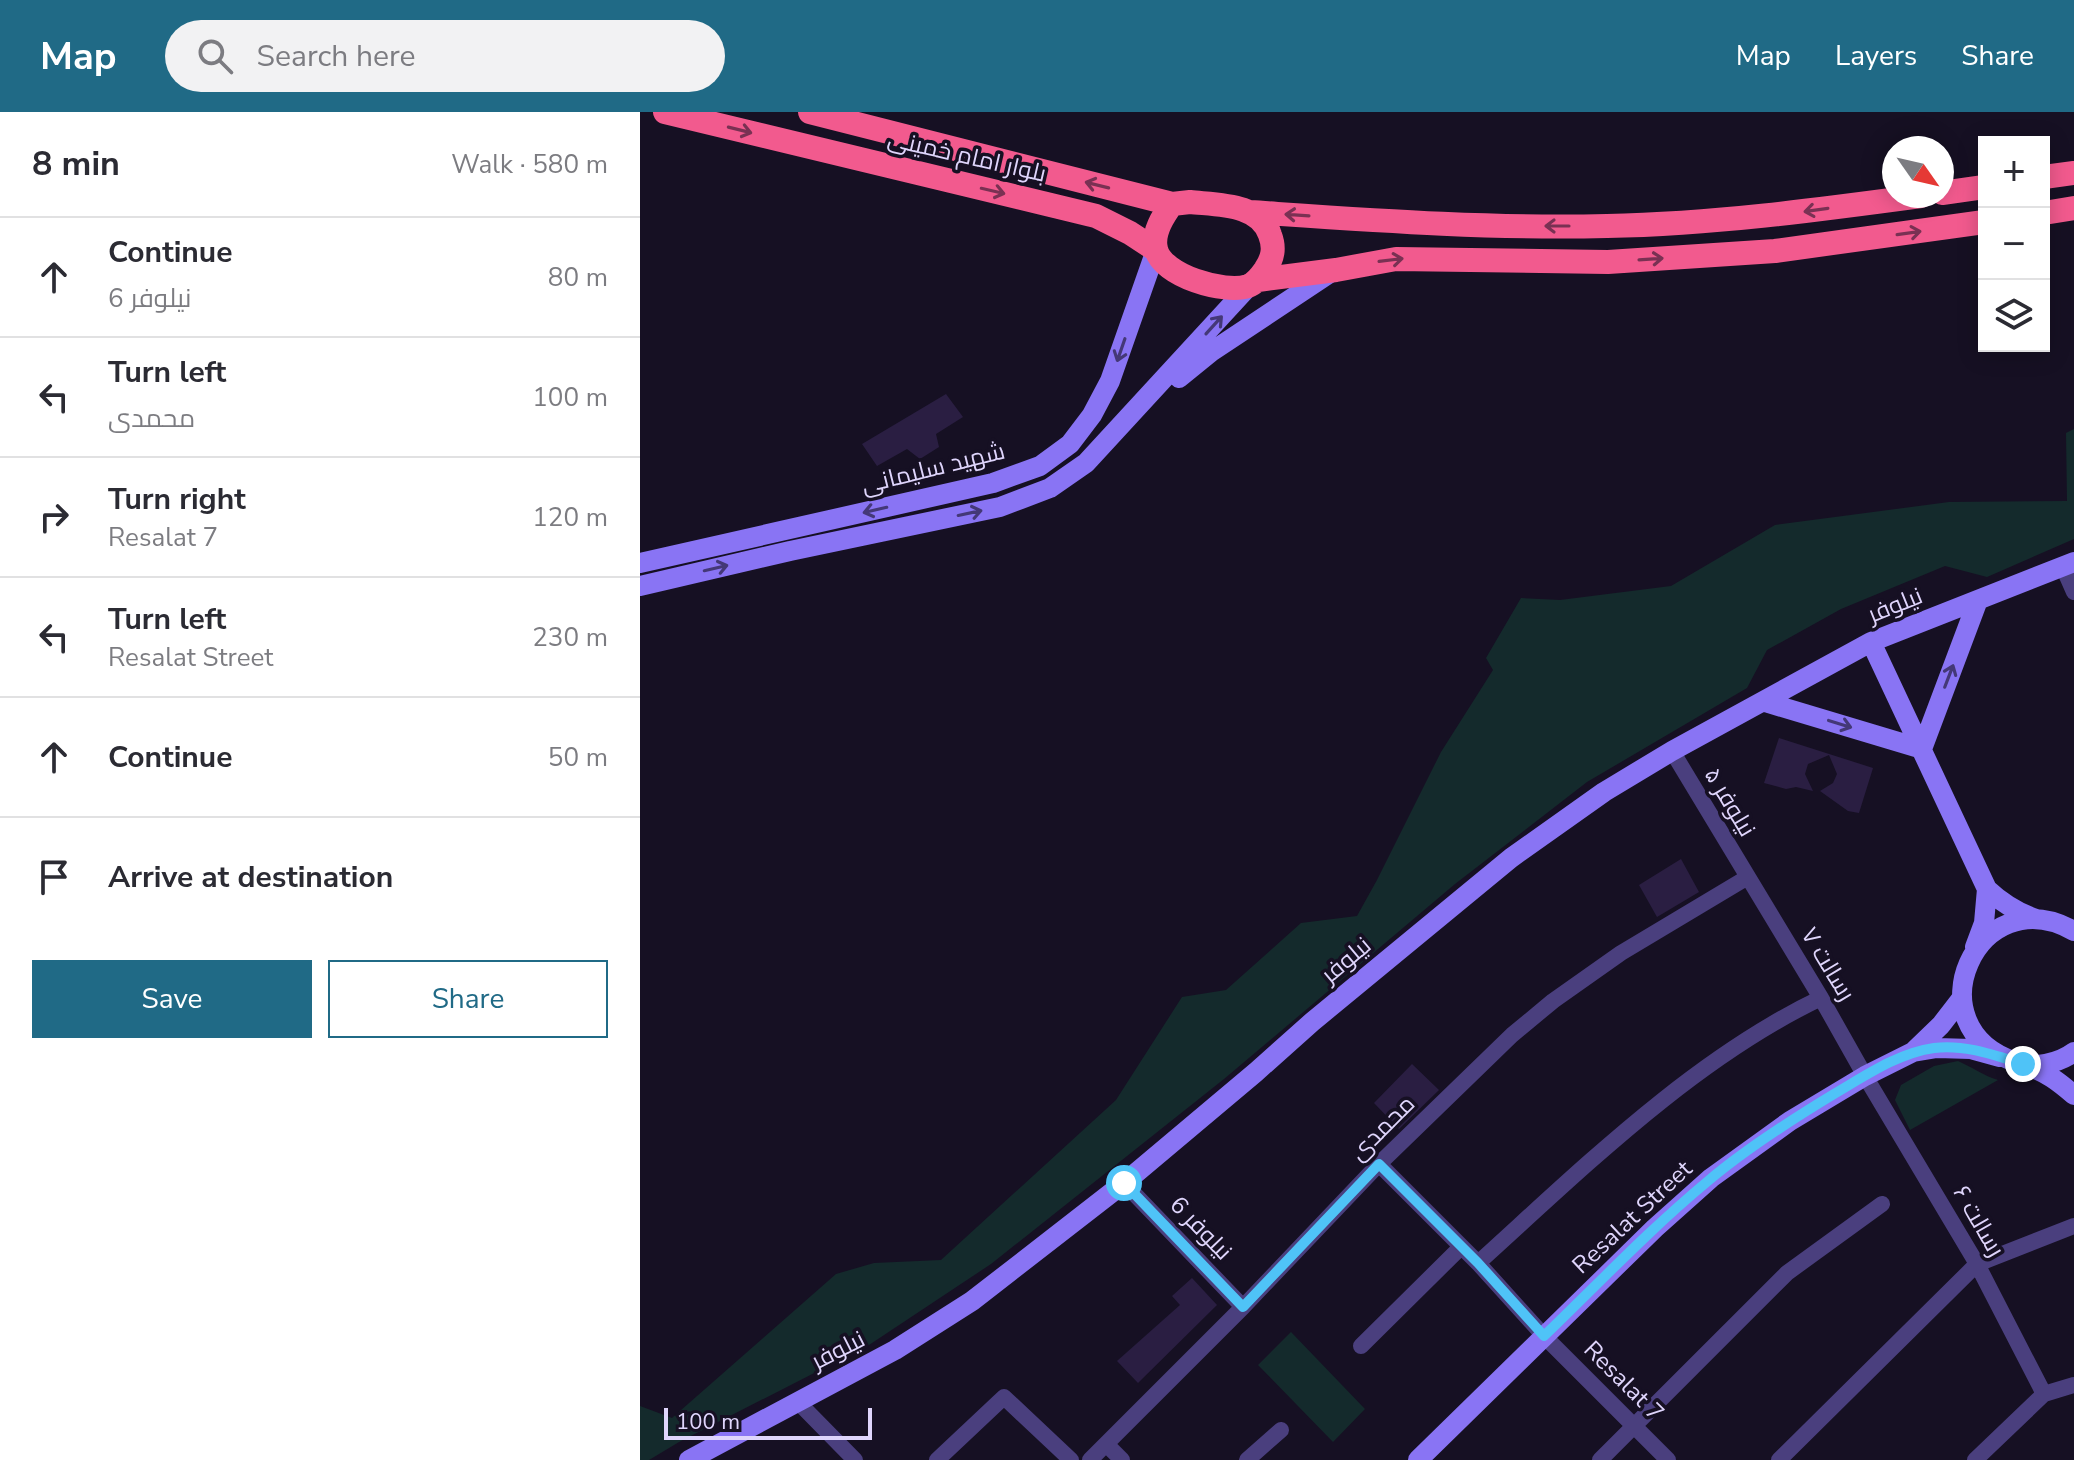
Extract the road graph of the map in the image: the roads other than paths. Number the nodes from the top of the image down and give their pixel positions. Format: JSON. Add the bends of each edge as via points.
{"nodes":[{"id":1,"x":665,"y":112,"type":"edge"},
{"id":2,"x":810,"y":112,"type":"edge"},
{"id":3,"x":2074,"y":173,"type":"edge"},
{"id":4,"x":2050,"y":176,"type":"edge"},
{"id":5,"x":1978,"y":188,"type":"edge"},
{"id":6,"x":1954,"y":191,"type":"edge"},
{"id":7,"x":1882,"y":201,"type":"edge"},
{"id":8,"x":1172,"y":204,"type":"junction"},
{"id":9,"x":2074,"y":208,"type":"edge"},
{"id":10,"x":1250,"y":212,"type":"junction"},
{"id":11,"x":2050,"y":212,"type":"edge"},
{"id":12,"x":1978,"y":223,"type":"edge"},
{"id":13,"x":1156,"y":250,"type":"junction"},
{"id":14,"x":1336,"y":270,"type":"junction"},
{"id":15,"x":1254,"y":283,"type":"junction"},
{"id":16,"x":1129,"y":419,"type":"junction"},
{"id":17,"x":799,"y":527,"type":"junction"},
{"id":18,"x":760,"y":536,"type":"junction"},
{"id":19,"x":805,"y":548,"type":"junction"},
{"id":20,"x":765,"y":557,"type":"junction"},
{"id":21,"x":640,"y":563,"type":"edge"},
{"id":22,"x":2069,"y":564,"type":"edge"},
{"id":23,"x":640,"y":586,"type":"edge"},
{"id":24,"x":2074,"y":592,"type":"edge"},
{"id":25,"x":1978,"y":600,"type":"junction"},
{"id":26,"x":1871,"y":642,"type":"junction"},
{"id":27,"x":1765,"y":702,"type":"junction"},
{"id":28,"x":1922,"y":749,"type":"junction"},
{"id":29,"x":1672,"y":751,"type":"junction"},
{"id":30,"x":1748,"y":877,"type":"junction"},
{"id":31,"x":1987,"y":889,"type":"junction"},
{"id":32,"x":2036,"y":919,"type":"junction"},
{"id":33,"x":2074,"y":931,"type":"edge"},
{"id":34,"x":1973,"y":951,"type":"junction"},
{"id":35,"x":1821,"y":998,"type":"junction"},
{"id":36,"x":1961,"y":999,"type":"junction"},
{"id":37,"x":1913,"y":1052,"type":"junction"},
{"id":38,"x":2074,"y":1052,"type":"edge"},
{"id":39,"x":2000,"y":1057,"type":"junction"},
{"id":40,"x":2023,"y":1064,"type":"junction"},
{"id":41,"x":1865,"y":1076,"type":"junction"},
{"id":42,"x":2074,"y":1095,"type":"edge"},
{"id":43,"x":1379,"y":1164,"type":"junction"},
{"id":44,"x":1124,"y":1183,"type":"junction"},
{"id":45,"x":1882,"y":1204,"type":"dead end"},
{"id":46,"x":2074,"y":1226,"type":"edge"},
{"id":47,"x":1461,"y":1247,"type":"junction"},
{"id":48,"x":1478,"y":1263,"type":"junction"},
{"id":49,"x":1977,"y":1264,"type":"junction"},
{"id":50,"x":1243,"y":1307,"type":"junction"},
{"id":51,"x":1544,"y":1336,"type":"junction"},
{"id":52,"x":1361,"y":1346,"type":"dead end"},
{"id":53,"x":2074,"y":1385,"type":"edge"},
{"id":54,"x":2044,"y":1394,"type":"junction"},
{"id":55,"x":797,"y":1401,"type":"junction"},
{"id":56,"x":1635,"y":1426,"type":"junction"},
{"id":57,"x":1281,"y":1430,"type":"dead end"},
{"id":58,"x":1106,"y":1444,"type":"junction"},
{"id":59,"x":689,"y":1460,"type":"edge"},
{"id":60,"x":855,"y":1460,"type":"edge"},
{"id":61,"x":937,"y":1460,"type":"edge"},
{"id":62,"x":1071,"y":1460,"type":"edge"},
{"id":63,"x":1090,"y":1460,"type":"edge"},
{"id":64,"x":1122,"y":1460,"type":"edge"},
{"id":65,"x":1247,"y":1460,"type":"edge"},
{"id":66,"x":1418,"y":1460,"type":"edge"},
{"id":67,"x":1600,"y":1460,"type":"edge"},
{"id":68,"x":1668,"y":1460,"type":"edge"},
{"id":69,"x":1779,"y":1460,"type":"edge"},
{"id":70,"x":1975,"y":1460,"type":"edge"}],
"edges":[{"from":1,"to":13,"type":"highway","name":"بلوار امام خمینی","one_way":true,"via":[[1096,216]]},
{"from":8,"to":2,"type":"highway","name":"بلوار امام خمینی","one_way":true},
{"from":3,"to":4,"type":"highway"},
{"from":5,"to":6,"type":"highway"},
{"from":7,"to":10,"type":"highway","one_way":true,"via":[[1772,216],[1608,226],[1455,225]]},
{"from":8,"to":10,"type":"highway"},
{"from":8,"to":13,"type":"highway","via":[[1159,225]]},
{"from":9,"to":11,"type":"highway"},
{"from":10,"to":15,"type":"highway","via":[[1269,230],[1274,248]]},
{"from":14,"to":12,"type":"highway","one_way":true,"via":[[1396,259],[1608,262],[1775,251]]},
{"from":13,"to":15,"type":"highway","via":[[1177,273],[1221,287]]},
{"from":13,"to":17,"type":"main road","name":"شهید سلیمانی","one_way":true,"via":[[1110,381],[1070,444],[1040,466],[993,483]]},
{"from":14,"to":15,"type":"highway"},
{"from":14,"to":16,"type":"main road","via":[[1211,352]]},
{"from":16,"to":15,"type":"main road","one_way":true},
{"from":19,"to":16,"type":"main road","one_way":true,"via":[[1000,507],[1050,488],[1086,463]]},
{"from":17,"to":18,"type":"main road","name":"شهید سلیمانی"},
{"from":17,"to":19,"type":"main road"},
{"from":18,"to":20,"type":"main road"},
{"from":18,"to":21,"type":"main road","name":"شهید سلیمانی"},
{"from":19,"to":20,"type":"main road"},
{"from":23,"to":20,"type":"main road","one_way":true},
{"from":22,"to":24,"type":"street"},
{"from":22,"to":25,"type":"main road","name":"نیلوفر"},
{"from":25,"to":26,"type":"main road","name":"نیلوفر"},
{"from":28,"to":25,"type":"main road","one_way":true},
{"from":26,"to":27,"type":"main road","name":"نیلوفر"},
{"from":26,"to":28,"type":"main road"},
{"from":27,"to":28,"type":"main road","one_way":true},
{"from":27,"to":29,"type":"main road","name":"نیلوفر"},
{"from":28,"to":31,"type":"main road"},
{"from":29,"to":30,"type":"street","name":"نیلوفر ۵"},
{"from":29,"to":44,"type":"main road","name":"نیلوفر","via":[[1511,858]]},
{"from":30,"to":35,"type":"street","name":"رسالت ۷"},
{"from":30,"to":43,"type":"street","name":"محمدی","via":[[1621,953],[1553,1001]]},
{"from":31,"to":32,"type":"main road","via":[[2010,908]]},
{"from":31,"to":34,"type":"main road","via":[[1984,923]]},
{"from":32,"to":33,"type":"main road"},
{"from":32,"to":34,"type":"main road","via":[[1991,933]]},
{"from":34,"to":36,"type":"main road","via":[[1963,974]]},
{"from":35,"to":41,"type":"street","name":"رسالت ۷"},
{"from":35,"to":48,"type":"street","via":[[1709,1065],[1607,1146]]},
{"from":36,"to":37,"type":"main road"},
{"from":36,"to":39,"type":"main road","via":[[1981,1043]]},
{"from":37,"to":39,"type":"main road","via":[[1971,1049]]},
{"from":37,"to":41,"type":"main road","name":"Resalat Street"},
{"from":38,"to":40,"type":"main road","via":[[2047,1064]]},
{"from":39,"to":40,"type":"main road"},
{"from":40,"to":42,"type":"main road","via":[[2058,1080]]},
{"from":41,"to":49,"type":"street","name":"رسالت ۶"},
{"from":41,"to":51,"type":"main road","name":"Resalat Street","via":[[1711,1178]]},
{"from":43,"to":47,"type":"street","name":"Resalat 7"},
{"from":43,"to":50,"type":"street","name":"محمدی"},
{"from":44,"to":50,"type":"street","name":"نیلوفر 6"},
{"from":44,"to":55,"type":"main road","name":"نیلوفر","via":[[972,1301],[895,1350]]},
{"from":45,"to":56,"type":"street","via":[[1787,1273]]},
{"from":46,"to":49,"type":"street"},
{"from":47,"to":48,"type":"street","name":"Resalat 7"},
{"from":47,"to":52,"type":"street"},
{"from":48,"to":51,"type":"street","name":"Resalat 7"},
{"from":49,"to":54,"type":"street","name":"رسالت ۶"},
{"from":49,"to":69,"type":"street"},
{"from":50,"to":58,"type":"street","name":"محمدی"},
{"from":51,"to":56,"type":"street","name":"Resalat 7"},
{"from":51,"to":66,"type":"main road","name":"Resalat Street"},
{"from":53,"to":54,"type":"street"},
{"from":54,"to":70,"type":"street"},
{"from":55,"to":59,"type":"main road","name":"نیلوفر"},
{"from":55,"to":60,"type":"street"},
{"from":56,"to":67,"type":"street"},
{"from":56,"to":68,"type":"street","name":"Resalat 7"},
{"from":57,"to":65,"type":"street"},
{"from":58,"to":63,"type":"street","name":"محمدی"},
{"from":58,"to":64,"type":"street"},
{"from":61,"to":62,"type":"street","via":[[1004,1397]]}]}
